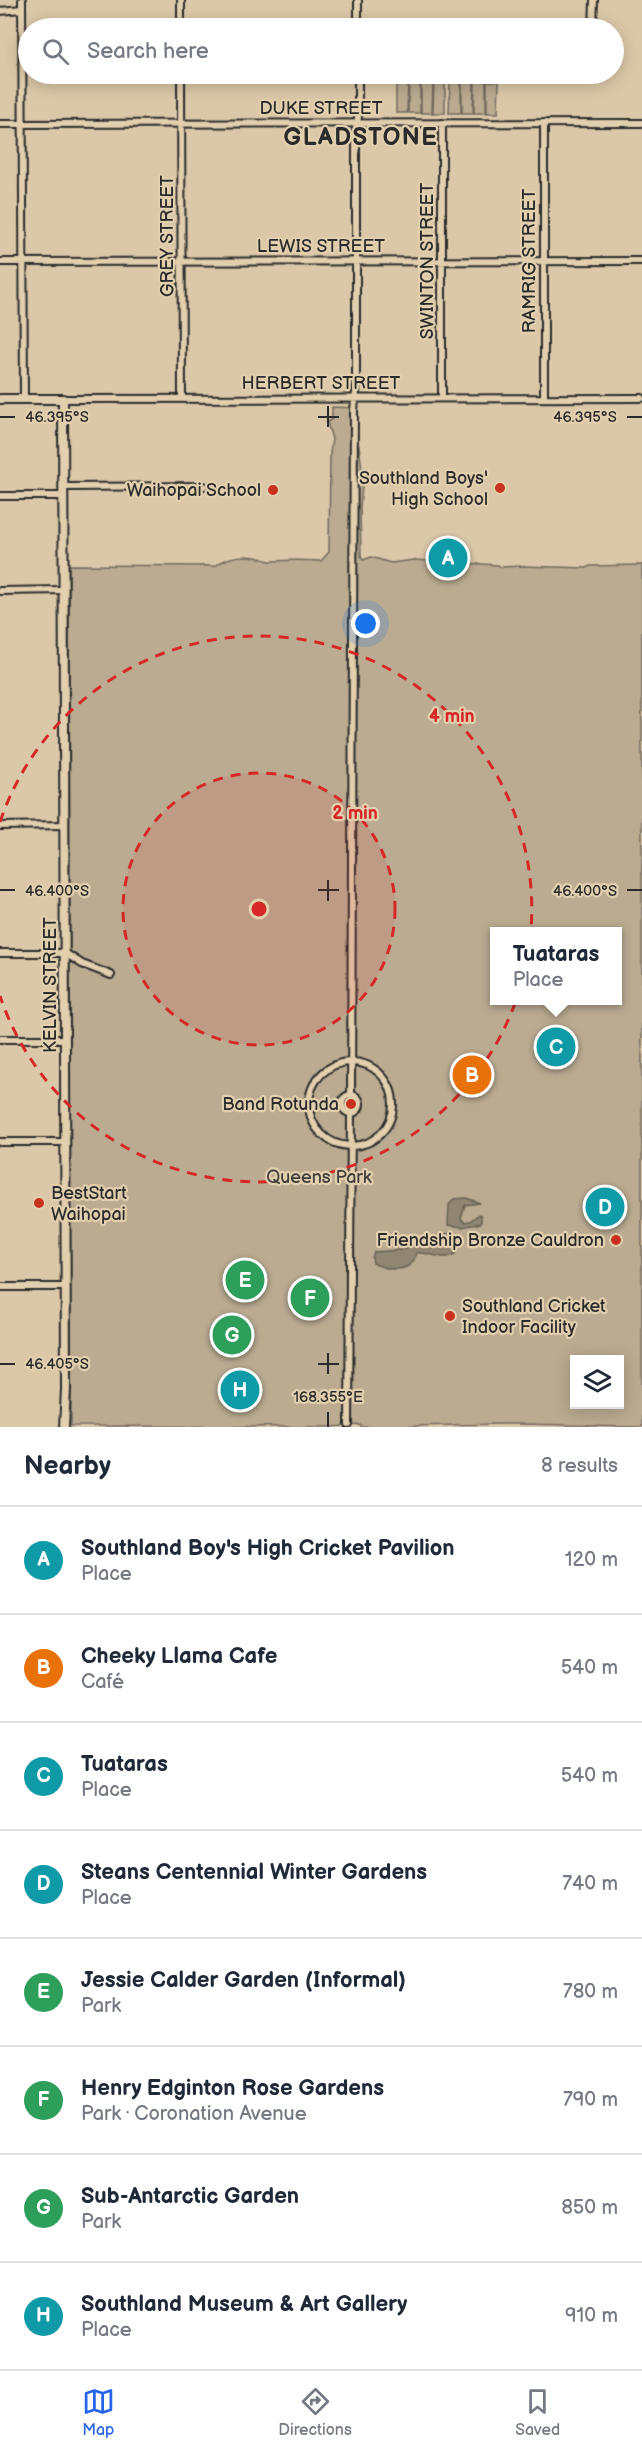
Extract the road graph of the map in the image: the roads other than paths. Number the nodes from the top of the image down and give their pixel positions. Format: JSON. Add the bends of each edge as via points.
{"nodes":[{"id":1,"x":22,"y":0,"type":"edge"},
{"id":2,"x":181,"y":0,"type":"edge"},
{"id":3,"x":358,"y":0,"type":"edge"},
{"id":4,"x":594,"y":0,"type":"edge"},
{"id":5,"x":22,"y":9,"type":"junction"},
{"id":6,"x":0,"y":11,"type":"edge"},
{"id":7,"x":22,"y":18,"type":"edge"},
{"id":8,"x":181,"y":18,"type":"edge"},
{"id":9,"x":358,"y":18,"type":"edge"},
{"id":10,"x":593,"y":18,"type":"edge"},
{"id":11,"x":23,"y":84,"type":"edge"},
{"id":12,"x":181,"y":84,"type":"edge"},
{"id":13,"x":358,"y":84,"type":"edge"},
{"id":14,"x":357,"y":123,"type":"junction"},
{"id":15,"x":442,"y":123,"type":"junction"},
{"id":16,"x":544,"y":123,"type":"junction"},
{"id":17,"x":642,"y":123,"type":"edge"},
{"id":18,"x":0,"y":124,"type":"edge"},
{"id":19,"x":23,"y":124,"type":"junction"},
{"id":20,"x":181,"y":124,"type":"junction"},
{"id":21,"x":182,"y":261,"type":"junction"},
{"id":22,"x":356,"y":261,"type":"junction"},
{"id":23,"x":442,"y":261,"type":"junction"},
{"id":24,"x":544,"y":261,"type":"junction"},
{"id":25,"x":642,"y":261,"type":"edge"},
{"id":26,"x":0,"y":262,"type":"edge"},
{"id":27,"x":23,"y":262,"type":"junction"},
{"id":28,"x":356,"y":398,"type":"junction"},
{"id":29,"x":442,"y":398,"type":"junction"},
{"id":30,"x":544,"y":398,"type":"junction"},
{"id":31,"x":642,"y":398,"type":"edge"},
{"id":32,"x":0,"y":399,"type":"edge"},
{"id":33,"x":24,"y":399,"type":"junction"},
{"id":34,"x":63,"y":399,"type":"junction"},
{"id":35,"x":182,"y":399,"type":"junction"},
{"id":36,"x":204,"y":486,"type":"dead end"},
{"id":37,"x":64,"y":487,"type":"junction"},
{"id":38,"x":0,"y":496,"type":"edge"},
{"id":39,"x":64,"y":496,"type":"junction"},
{"id":40,"x":64,"y":590,"type":"junction"},
{"id":41,"x":0,"y":591,"type":"edge"},
{"id":42,"x":65,"y":825,"type":"junction"},
{"id":43,"x":0,"y":826,"type":"edge"},
{"id":44,"x":65,"y":953,"type":"junction"},
{"id":45,"x":0,"y":954,"type":"edge"},
{"id":46,"x":111,"y":975,"type":"dead end"},
{"id":47,"x":0,"y":1039,"type":"edge"},
{"id":48,"x":65,"y":1039,"type":"junction"},
{"id":49,"x":351,"y":1061,"type":"junction"},
{"id":50,"x":351,"y":1095,"type":"junction"},
{"id":51,"x":351,"y":1112,"type":"junction"},
{"id":52,"x":0,"y":1142,"type":"edge"},
{"id":53,"x":66,"y":1142,"type":"junction"},
{"id":54,"x":350,"y":1146,"type":"junction"},
{"id":55,"x":0,"y":1287,"type":"edge"},
{"id":56,"x":66,"y":1287,"type":"junction"},
{"id":57,"x":349,"y":1425,"type":"dead end"},
{"id":58,"x":64,"y":1427,"type":"edge"}],
"edges":[{"from":1,"to":5,"type":"street"},
{"from":2,"to":8,"type":"street"},
{"from":3,"to":9,"type":"street"},
{"from":4,"to":10,"type":"street"},
{"from":5,"to":6,"type":"street"},
{"from":5,"to":7,"type":"street"},
{"from":11,"to":19,"type":"street"},
{"from":12,"to":20,"type":"street","name":"GREY STREET"},
{"from":13,"to":14,"type":"street"},
{"from":14,"to":15,"type":"street","name":"DUKE STREET"},
{"from":14,"to":20,"type":"street","name":"DUKE STREET"},
{"from":14,"to":22,"type":"street"},
{"from":15,"to":16,"type":"street","name":"DUKE STREET"},
{"from":15,"to":23,"type":"street","name":"SWINTON STREET"},
{"from":16,"to":17,"type":"street","name":"DUKE STREET"},
{"from":16,"to":24,"type":"street","name":"RAMRIG STREET"},
{"from":18,"to":19,"type":"street","name":"DUKE STREET"},
{"from":19,"to":20,"type":"street","name":"DUKE STREET"},
{"from":19,"to":27,"type":"street"},
{"from":20,"to":21,"type":"street","name":"GREY STREET"},
{"from":21,"to":22,"type":"street","name":"LEWIS STREET"},
{"from":21,"to":27,"type":"street","name":"LEWIS STREET"},
{"from":21,"to":35,"type":"street","name":"GREY STREET"},
{"from":22,"to":23,"type":"street","name":"LEWIS STREET"},
{"from":22,"to":28,"type":"street"},
{"from":23,"to":24,"type":"street","name":"LEWIS STREET"},
{"from":23,"to":29,"type":"street","name":"SWINTON STREET"},
{"from":24,"to":25,"type":"street","name":"LEWIS STREET"},
{"from":24,"to":30,"type":"street","name":"RAMRIG STREET"},
{"from":26,"to":27,"type":"street","name":"LEWIS STREET"},
{"from":27,"to":33,"type":"street"},
{"from":28,"to":29,"type":"street","name":"HERBERT STREET"},
{"from":28,"to":35,"type":"street","name":"HERBERT STREET"},
{"from":28,"to":49,"type":"street"},
{"from":29,"to":30,"type":"street","name":"HERBERT STREET"},
{"from":30,"to":31,"type":"street","name":"HERBERT STREET"},
{"from":32,"to":33,"type":"main road","name":"HERBERT STREET"},
{"from":33,"to":34,"type":"main road","name":"HERBERT STREET"},
{"from":34,"to":35,"type":"street","name":"HERBERT STREET"},
{"from":34,"to":37,"type":"main road","name":"KELVIN STREET"},
{"from":36,"to":37,"type":"street"},
{"from":37,"to":39,"type":"main road","name":"KELVIN STREET"},
{"from":38,"to":39,"type":"street"},
{"from":39,"to":40,"type":"main road","name":"KELVIN STREET"},
{"from":40,"to":41,"type":"street"},
{"from":40,"to":42,"type":"main road","name":"KELVIN STREET"},
{"from":42,"to":43,"type":"street"},
{"from":42,"to":44,"type":"main road","name":"KELVIN STREET"},
{"from":44,"to":45,"type":"street"},
{"from":44,"to":46,"type":"street"},
{"from":44,"to":48,"type":"main road","name":"KELVIN STREET"},
{"from":47,"to":48,"type":"street"},
{"from":48,"to":53,"type":"main road","name":"KELVIN STREET"},
{"from":49,"to":50,"type":"street"},
{"from":49,"to":54,"type":"street","via":[[328,1068],[319,1076],[309,1098],[319,1132]]},
{"from":49,"to":54,"type":"street","via":[[380,1072],[394,1100],[391,1119],[380,1136]]},
{"from":50,"to":51,"type":"street","via":[[359,1104]]},
{"from":50,"to":51,"type":"street","via":[[342,1105]]},
{"from":51,"to":54,"type":"street"},
{"from":52,"to":53,"type":"street"},
{"from":53,"to":56,"type":"main road","name":"KELVIN STREET"},
{"from":54,"to":57,"type":"street"},
{"from":55,"to":56,"type":"street"},
{"from":56,"to":58,"type":"main road","name":"KELVIN STREET"}]}
